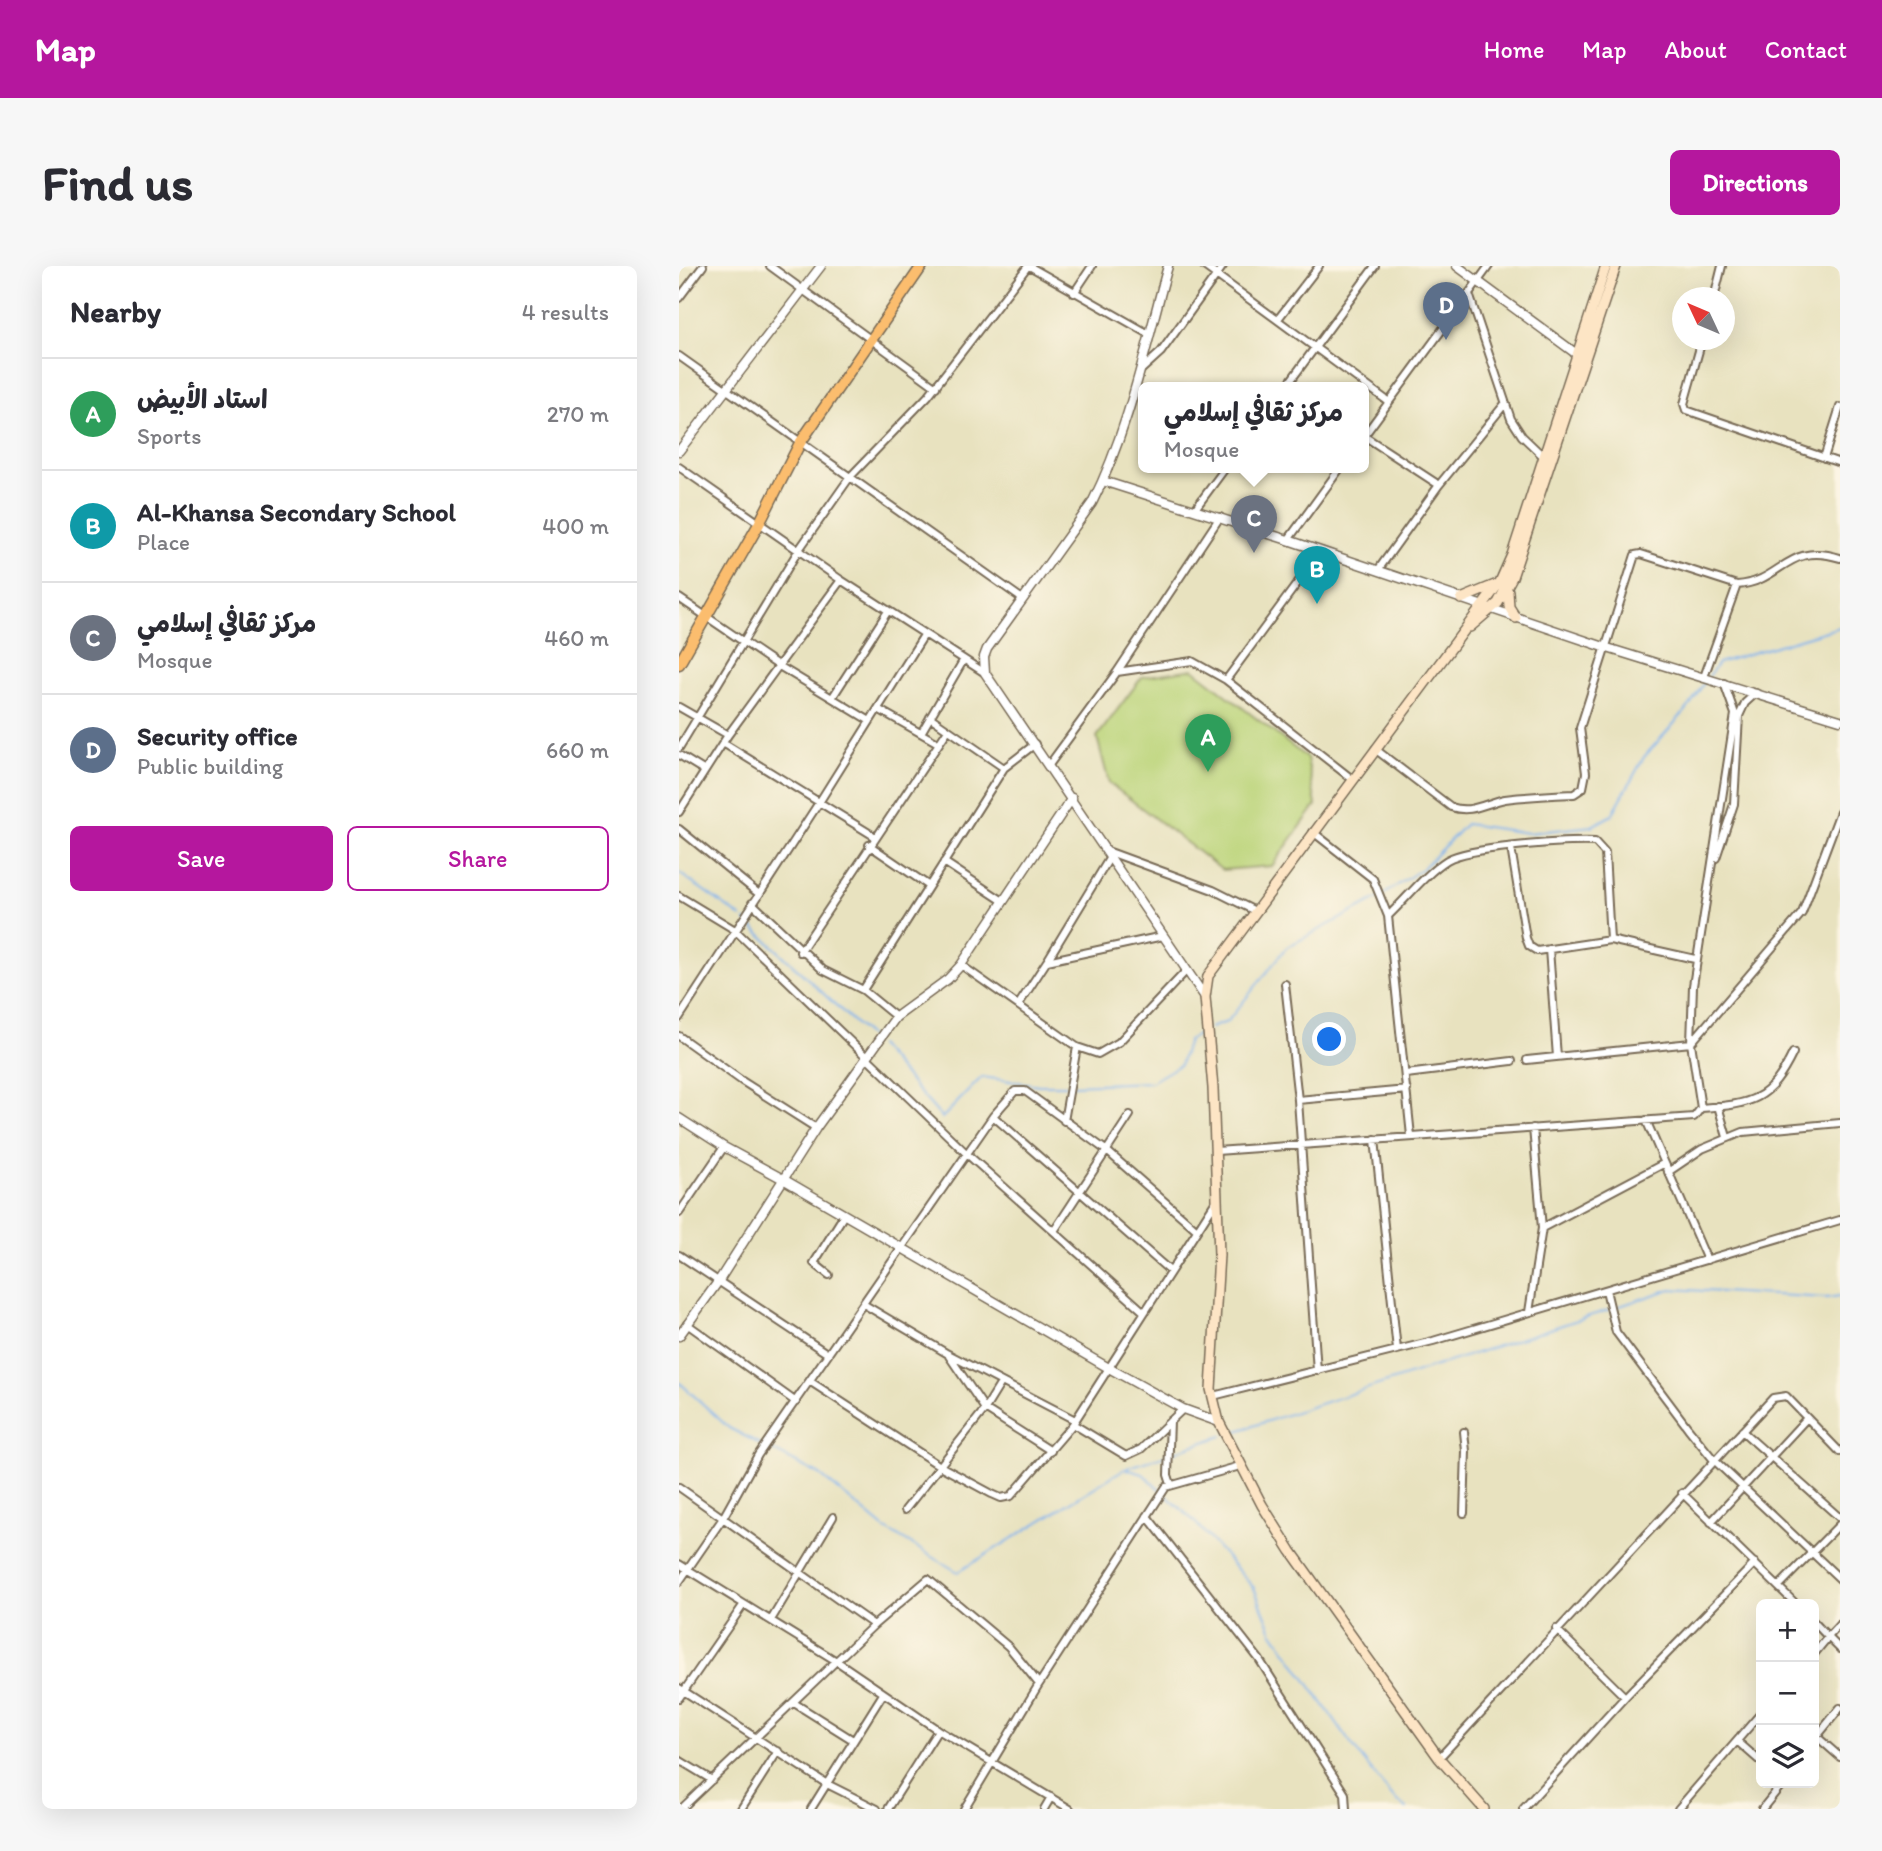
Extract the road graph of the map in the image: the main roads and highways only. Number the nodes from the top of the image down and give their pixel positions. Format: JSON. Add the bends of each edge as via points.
{"nodes":[{"id":1,"x":922,"y":266,"type":"edge"},
{"id":2,"x":1606,"y":266,"type":"edge"},
{"id":3,"x":1616,"y":266,"type":"edge"},
{"id":4,"x":1581,"y":357,"type":"junction"},
{"id":5,"x":1504,"y":585,"type":"junction"},
{"id":6,"x":1461,"y":599,"type":"road end"},
{"id":7,"x":1516,"y":618,"type":"road end"},
{"id":8,"x":1463,"y":632,"type":"junction"},
{"id":9,"x":679,"y":663,"type":"edge"},
{"id":10,"x":1484,"y":1809,"type":"edge"}],
"edges":[{"from":1,"to":9,"type":"main road","via":[[800,443]]},
{"from":2,"to":4,"type":"main road"},
{"from":3,"to":4,"type":"main road"},
{"from":4,"to":5,"type":"main road"},
{"from":4,"to":5,"type":"main road"},
{"from":5,"to":6,"type":"main road"},
{"from":5,"to":7,"type":"main road"},
{"from":5,"to":8,"type":"main road","via":[[1480,606]]},
{"from":5,"to":8,"type":"main road","via":[[1492,610]]},
{"from":8,"to":10,"type":"main road","via":[[1208,976],[1205,997],[1219,1255],[1213,1396],[1220,1425],[1291,1551],[1439,1758]]}]}
